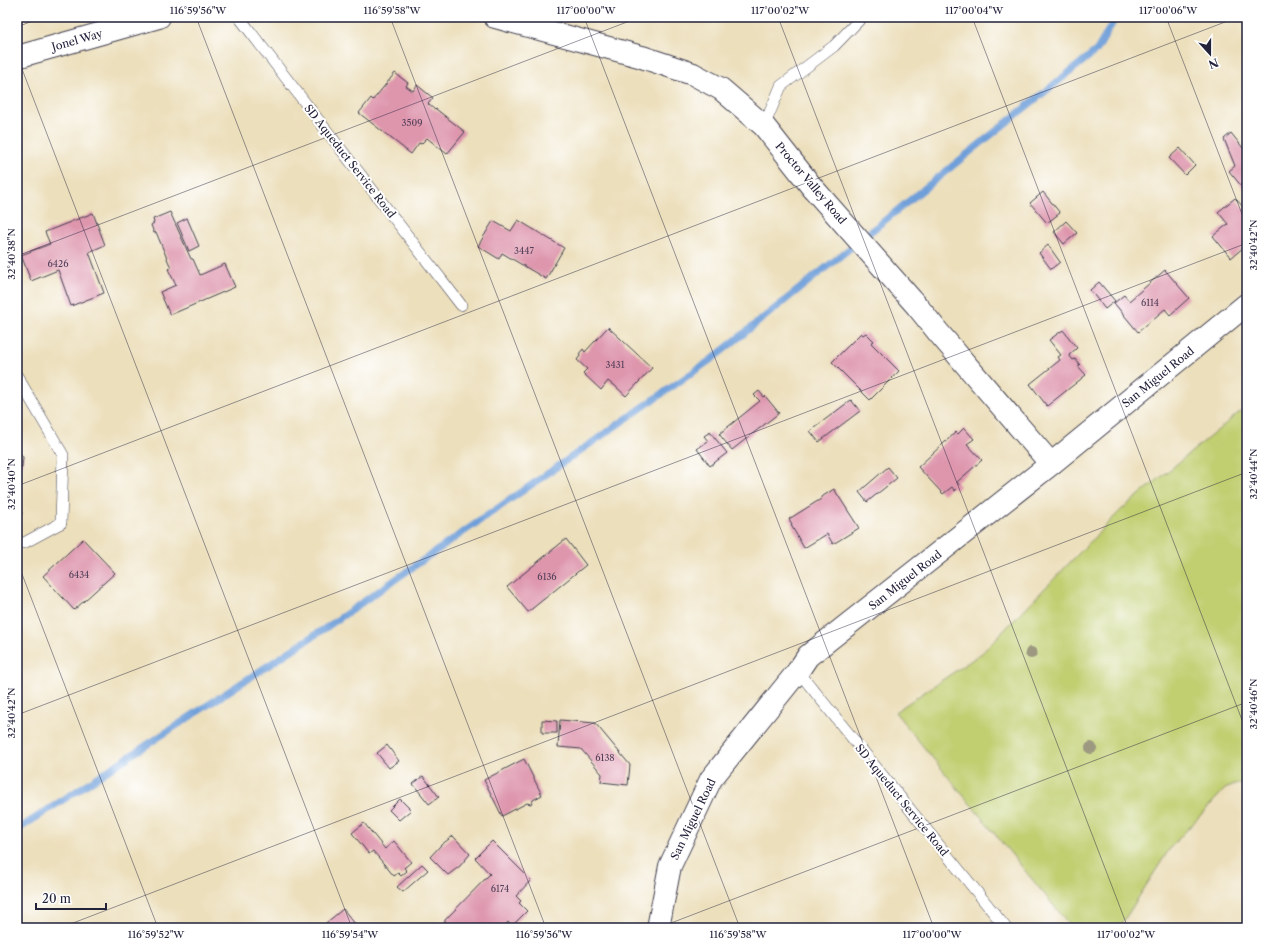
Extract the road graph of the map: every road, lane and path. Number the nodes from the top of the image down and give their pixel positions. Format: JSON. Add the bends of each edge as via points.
{"nodes":[{"id":1,"x":159,"y":17,"type":"edge"},
{"id":2,"x":238,"y":17,"type":"edge"},
{"id":3,"x":495,"y":17,"type":"edge"},
{"id":4,"x":862,"y":17,"type":"edge"},
{"id":5,"x":17,"y":57,"type":"edge"},
{"id":6,"x":764,"y":126,"type":"junction"},
{"id":7,"x":1247,"y":304,"type":"edge"},
{"id":8,"x":461,"y":305,"type":"dead end"},
{"id":9,"x":17,"y":376,"type":"edge"},
{"id":10,"x":1051,"y":464,"type":"junction"},
{"id":11,"x":24,"y":543,"type":"dead end"},
{"id":12,"x":798,"y":671,"type":"junction"},
{"id":13,"x":658,"y":928,"type":"edge"},
{"id":14,"x":1006,"y":928,"type":"edge"}],
"edges":[{"from":1,"to":5,"type":"street","name":"Jonel Way"},
{"from":2,"to":8,"type":"lane","name":"SD Aqueduct Service Road"},
{"from":3,"to":6,"type":"street","name":"Proctor Valley Road","via":[[693,74],[721,88]]},
{"from":4,"to":6,"type":"lane","via":[[834,46],[781,86]]},
{"from":6,"to":10,"type":"street","name":"Proctor Valley Road"},
{"from":7,"to":10,"type":"street","name":"San Miguel Road"},
{"from":9,"to":11,"type":"lane","via":[[64,455],[61,523]]},
{"from":10,"to":12,"type":"street","name":"San Miguel Road","via":[[808,656]]},
{"from":12,"to":13,"type":"street","name":"San Miguel Road","via":[[711,779],[670,866]]},
{"from":12,"to":14,"type":"lane","name":"SD Aqueduct Service Road"}]}
